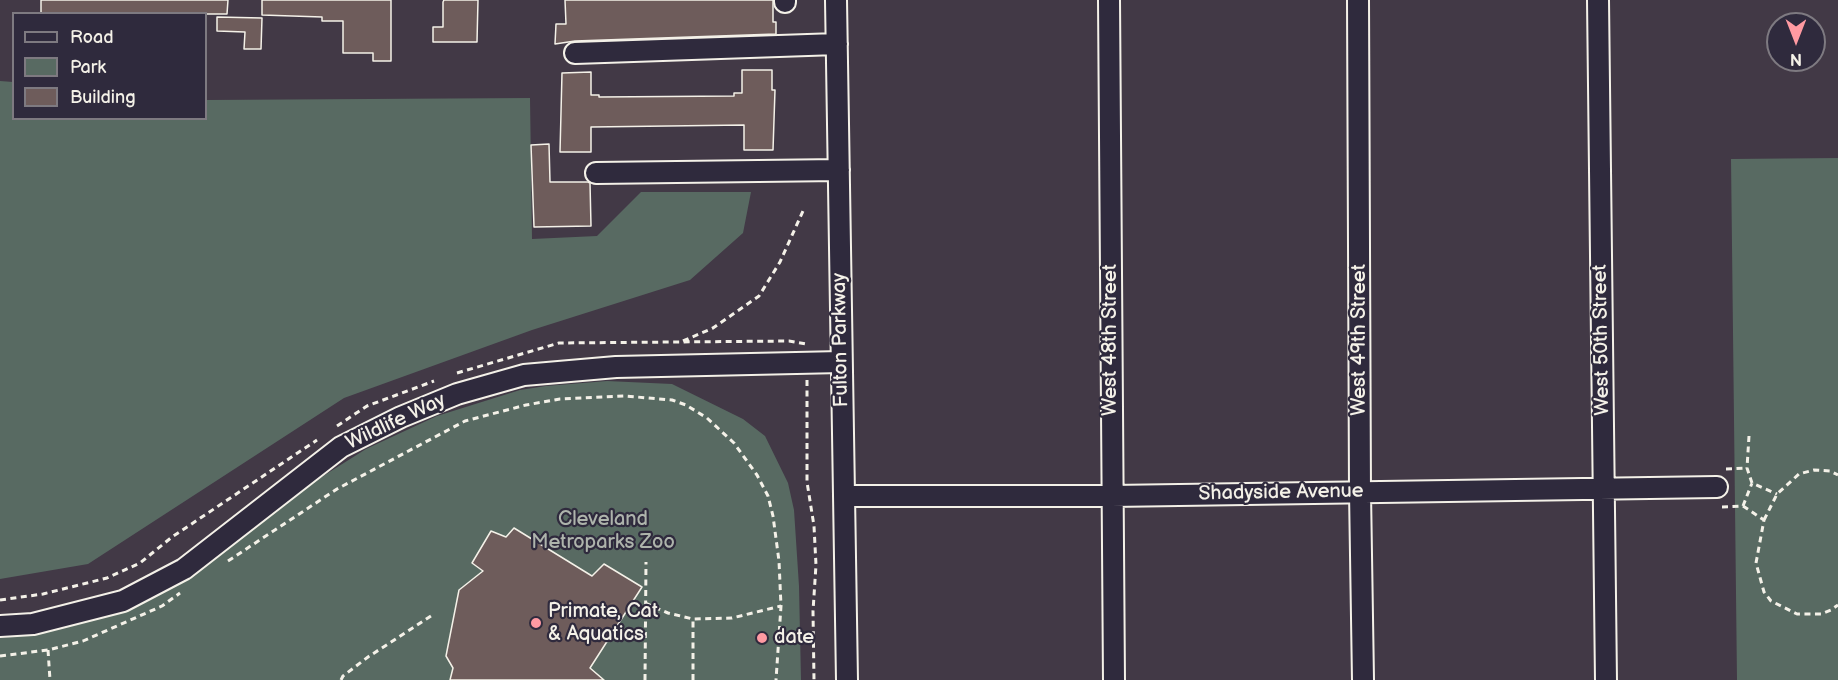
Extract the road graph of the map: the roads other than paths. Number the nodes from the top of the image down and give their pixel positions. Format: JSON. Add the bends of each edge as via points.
{"nodes":[{"id":1,"x":836,"y":0,"type":"edge"},
{"id":2,"x":1109,"y":0,"type":"edge"},
{"id":3,"x":1358,"y":0,"type":"edge"},
{"id":4,"x":1598,"y":0,"type":"edge"},
{"id":5,"x":837,"y":44,"type":"junction"},
{"id":6,"x":575,"y":52,"type":"dead end"},
{"id":7,"x":839,"y":170,"type":"junction"},
{"id":8,"x":596,"y":173,"type":"dead end"},
{"id":9,"x":841,"y":362,"type":"junction"},
{"id":10,"x":1604,"y":487,"type":"junction"},
{"id":11,"x":1717,"y":487,"type":"dead end"},
{"id":12,"x":1360,"y":492,"type":"junction"},
{"id":13,"x":845,"y":496,"type":"junction"},
{"id":14,"x":1112,"y":496,"type":"junction"},
{"id":15,"x":0,"y":626,"type":"edge"},
{"id":16,"x":847,"y":680,"type":"edge"},
{"id":17,"x":1114,"y":680,"type":"edge"},
{"id":18,"x":1363,"y":680,"type":"edge"},
{"id":19,"x":1606,"y":680,"type":"edge"}],
"edges":[{"from":1,"to":5,"type":"street","name":"Fulton Parkway"},
{"from":2,"to":14,"type":"street","name":"West 48th Street"},
{"from":3,"to":12,"type":"street","name":"West 49th Street"},
{"from":4,"to":10,"type":"street","name":"West 50th Street"},
{"from":5,"to":6,"type":"street"},
{"from":5,"to":7,"type":"street","name":"Fulton Parkway"},
{"from":7,"to":8,"type":"street"},
{"from":7,"to":9,"type":"street","name":"Fulton Parkway"},
{"from":9,"to":13,"type":"street","name":"Fulton Parkway"},
{"from":9,"to":15,"type":"street","name":"Wildlife Way","via":[[605,368],[524,375],[457,394],[341,447],[184,569],[123,601],[33,624]]},
{"from":10,"to":11,"type":"street","name":"Shadyside Avenue"},
{"from":10,"to":12,"type":"street","name":"Shadyside Avenue"},
{"from":10,"to":19,"type":"street","name":"West 50th Street"},
{"from":12,"to":14,"type":"street","name":"Shadyside Avenue"},
{"from":12,"to":18,"type":"street","name":"West 49th Street"},
{"from":13,"to":14,"type":"street","name":"Shadyside Avenue"},
{"from":13,"to":16,"type":"street","name":"Fulton Parkway"},
{"from":14,"to":17,"type":"street","name":"West 48th Street"}]}
